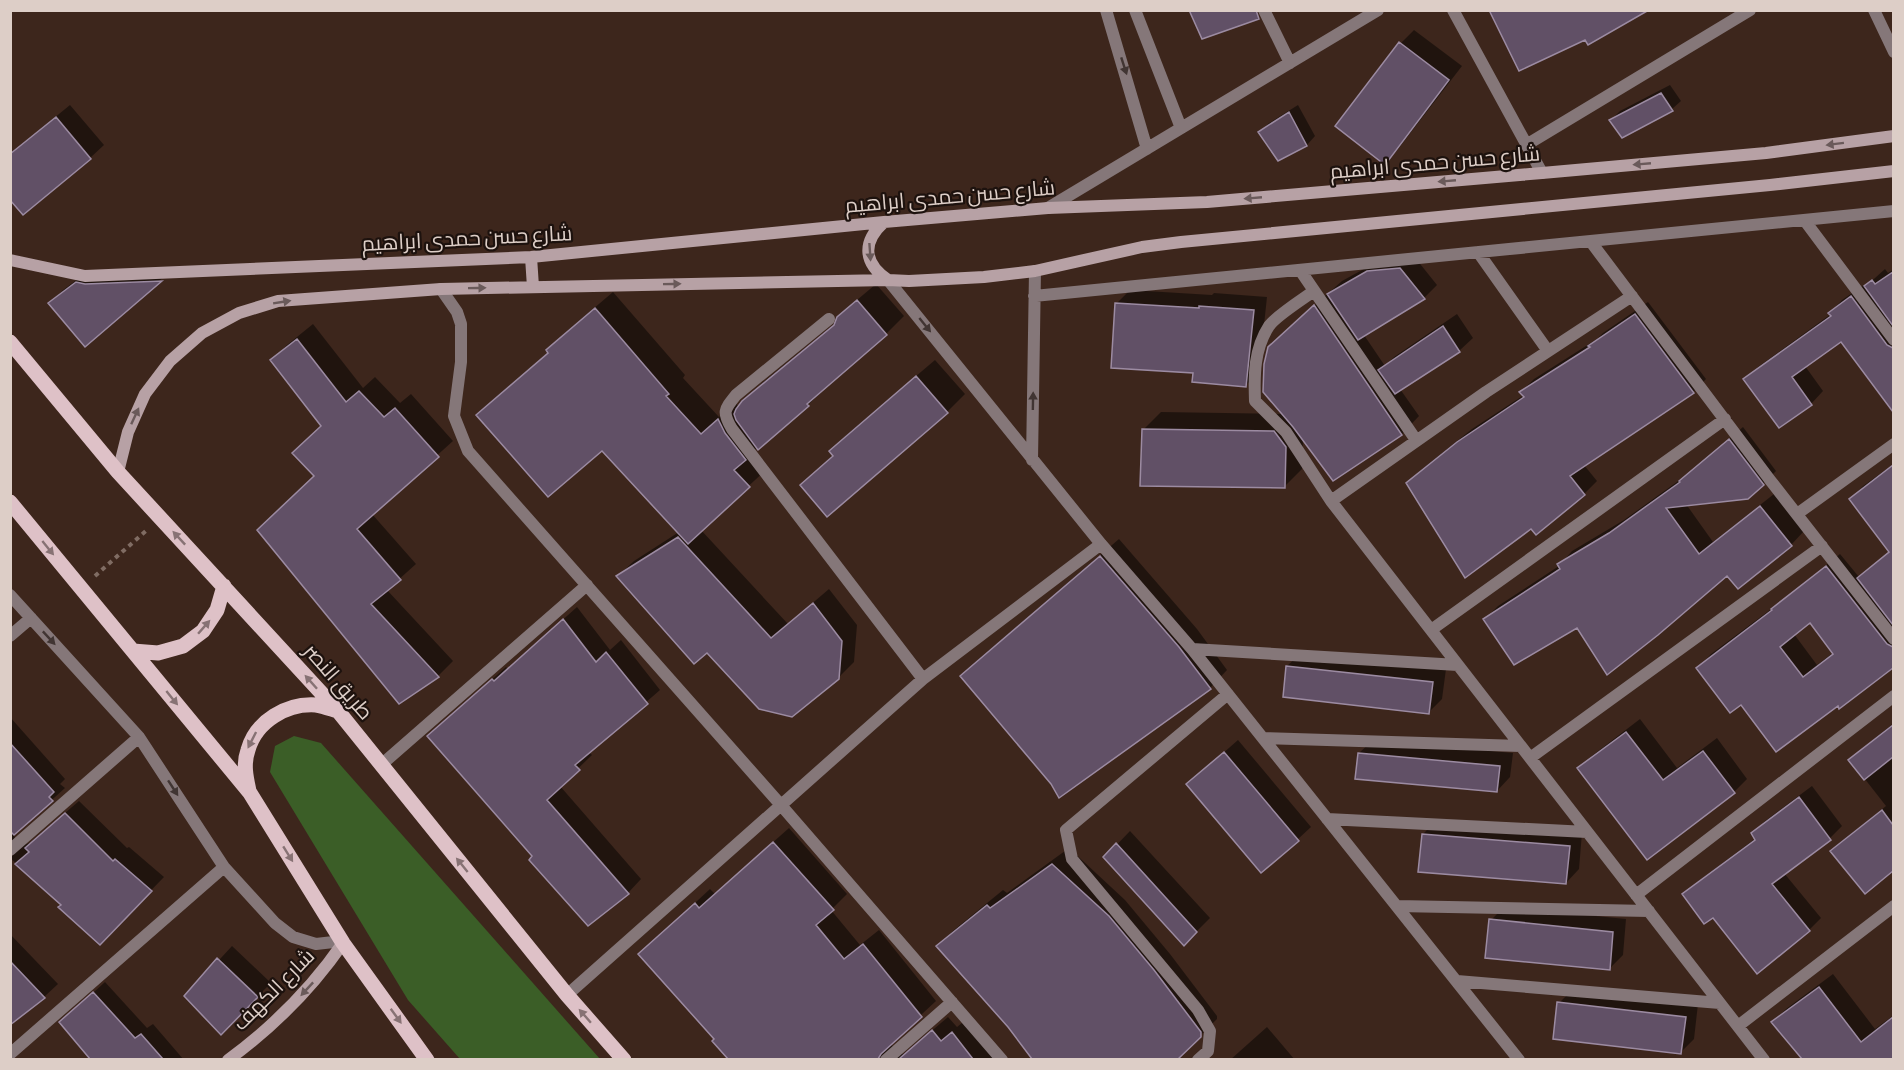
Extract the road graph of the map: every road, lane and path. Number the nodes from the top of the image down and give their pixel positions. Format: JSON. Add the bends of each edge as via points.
{"nodes":[{"id":1,"x":1106,"y":10,"type":"edge"},
{"id":2,"x":1135,"y":10,"type":"edge"},
{"id":3,"x":1264,"y":10,"type":"edge"},
{"id":4,"x":1378,"y":10,"type":"edge"},
{"id":5,"x":1453,"y":10,"type":"edge"},
{"id":6,"x":1750,"y":10,"type":"edge"},
{"id":7,"x":1874,"y":10,"type":"edge"},
{"id":8,"x":1893,"y":52,"type":"edge"},
{"id":9,"x":1290,"y":63,"type":"junction"},
{"id":10,"x":1181,"y":128,"type":"junction"},
{"id":11,"x":1893,"y":136,"type":"edge"},
{"id":12,"x":1526,"y":145,"type":"junction"},
{"id":13,"x":1147,"y":148,"type":"junction"},
{"id":14,"x":1893,"y":171,"type":"edge"},
{"id":15,"x":1542,"y":173,"type":"junction"},
{"id":16,"x":1048,"y":208,"type":"junction"},
{"id":17,"x":1893,"y":211,"type":"edge"},
{"id":18,"x":1805,"y":220,"type":"junction"},
{"id":19,"x":884,"y":222,"type":"junction"},
{"id":20,"x":1591,"y":242,"type":"junction"},
{"id":21,"x":1478,"y":252,"type":"junction"},
{"id":22,"x":531,"y":257,"type":"junction"},
{"id":23,"x":10,"y":260,"type":"edge"},
{"id":24,"x":1300,"y":270,"type":"junction"},
{"id":25,"x":1035,"y":271,"type":"junction"},
{"id":26,"x":888,"y":280,"type":"junction"},
{"id":27,"x":533,"y":287,"type":"junction"},
{"id":28,"x":441,"y":289,"type":"junction"},
{"id":29,"x":1314,"y":291,"type":"junction"},
{"id":30,"x":1034,"y":296,"type":"junction"},
{"id":31,"x":1632,"y":296,"type":"junction"},
{"id":32,"x":829,"y":319,"type":"dead end"},
{"id":33,"x":1893,"y":340,"type":"edge"},
{"id":34,"x":10,"y":342,"type":"edge"},
{"id":35,"x":1548,"y":351,"type":"junction"},
{"id":36,"x":1725,"y":419,"type":"junction"},
{"id":37,"x":1416,"y":440,"type":"junction"},
{"id":38,"x":1893,"y":444,"type":"edge"},
{"id":39,"x":1032,"y":460,"type":"junction"},
{"id":40,"x":118,"y":472,"type":"junction"},
{"id":41,"x":1330,"y":501,"type":"junction"},
{"id":42,"x":10,"y":502,"type":"edge"},
{"id":43,"x":1797,"y":514,"type":"junction"},
{"id":44,"x":160,"y":518,"type":"junction"},
{"id":45,"x":1101,"y":544,"type":"junction"},
{"id":46,"x":1822,"y":546,"type":"junction"},
{"id":47,"x":587,"y":585,"type":"junction"},
{"id":48,"x":224,"y":586,"type":"junction"},
{"id":49,"x":81,"y":589,"type":"junction"},
{"id":50,"x":10,"y":595,"type":"edge"},
{"id":51,"x":31,"y":618,"type":"junction"},
{"id":52,"x":1431,"y":630,"type":"junction"},
{"id":53,"x":10,"y":636,"type":"edge"},
{"id":54,"x":1893,"y":639,"type":"edge"},
{"id":55,"x":1192,"y":649,"type":"junction"},
{"id":56,"x":133,"y":651,"type":"junction"},
{"id":57,"x":1458,"y":665,"type":"junction"},
{"id":58,"x":923,"y":679,"type":"junction"},
{"id":59,"x":1228,"y":694,"type":"junction"},
{"id":60,"x":1893,"y":696,"type":"edge"},
{"id":61,"x":338,"y":711,"type":"junction"},
{"id":62,"x":139,"y":737,"type":"junction"},
{"id":63,"x":1263,"y":738,"type":"junction"},
{"id":64,"x":1521,"y":746,"type":"junction"},
{"id":65,"x":1530,"y":758,"type":"junction"},
{"id":66,"x":381,"y":765,"type":"junction"},
{"id":67,"x":250,"y":793,"type":"junction"},
{"id":68,"x":780,"y":804,"type":"junction"},
{"id":69,"x":1328,"y":819,"type":"junction"},
{"id":70,"x":1587,"y":832,"type":"junction"},
{"id":71,"x":10,"y":850,"type":"edge"},
{"id":72,"x":224,"y":867,"type":"junction"},
{"id":73,"x":1636,"y":894,"type":"junction"},
{"id":74,"x":1397,"y":906,"type":"junction"},
{"id":75,"x":1893,"y":906,"type":"edge"},
{"id":76,"x":1649,"y":911,"type":"junction"},
{"id":77,"x":343,"y":942,"type":"junction"},
{"id":78,"x":1457,"y":981,"type":"junction"},
{"id":79,"x":567,"y":995,"type":"junction"},
{"id":80,"x":952,"y":1002,"type":"junction"},
{"id":81,"x":1720,"y":1003,"type":"junction"},
{"id":82,"x":1738,"y":1026,"type":"junction"},
{"id":83,"x":10,"y":1054,"type":"edge"},
{"id":84,"x":228,"y":1059,"type":"edge"},
{"id":85,"x":427,"y":1059,"type":"edge"},
{"id":86,"x":624,"y":1059,"type":"edge"},
{"id":87,"x":886,"y":1059,"type":"edge"},
{"id":88,"x":1002,"y":1059,"type":"edge"},
{"id":89,"x":1198,"y":1059,"type":"edge"},
{"id":90,"x":1519,"y":1059,"type":"edge"},
{"id":91,"x":1764,"y":1059,"type":"edge"}],
"edges":[{"from":1,"to":13,"type":"street","one_way":true},
{"from":2,"to":10,"type":"street"},
{"from":3,"to":9,"type":"street"},
{"from":4,"to":9,"type":"street"},
{"from":5,"to":12,"type":"street"},
{"from":6,"to":12,"type":"street"},
{"from":7,"to":8,"type":"street"},
{"from":9,"to":10,"type":"street"},
{"from":10,"to":13,"type":"street"},
{"from":11,"to":15,"type":"main road","name":"شارع حسن حمدى ابراهيم","one_way":true,"via":[[1766,153]]},
{"from":12,"to":15,"type":"street"},
{"from":13,"to":16,"type":"street"},
{"from":14,"to":25,"type":"main road","via":[[1181,243]]},
{"from":15,"to":16,"type":"main road","name":"شارع حسن حمدى ابراهيم","one_way":true,"via":[[1207,202]]},
{"from":16,"to":19,"type":"main road","name":"شارع حسن حمدى ابراهيم"},
{"from":17,"to":18,"type":"street"},
{"from":18,"to":20,"type":"street"},
{"from":18,"to":33,"type":"street"},
{"from":19,"to":22,"type":"main road","name":"شارع حسن حمدى ابراهيم"},
{"from":19,"to":26,"type":"main road","one_way":true,"via":[[873,232],[868,245],[869,259],[876,272]]},
{"from":20,"to":21,"type":"street"},
{"from":20,"to":31,"type":"street"},
{"from":21,"to":24,"type":"street"},
{"from":21,"to":35,"type":"street"},
{"from":22,"to":23,"type":"main road","name":"شارع حسن حمدى ابراهيم","via":[[85,276]]},
{"from":22,"to":27,"type":"main road"},
{"from":24,"to":29,"type":"street"},
{"from":24,"to":30,"type":"street"},
{"from":25,"to":26,"type":"main road"},
{"from":25,"to":30,"type":"street"},
{"from":27,"to":26,"type":"main road","one_way":true},
{"from":26,"to":39,"type":"street","one_way":true},
{"from":28,"to":27,"type":"main road","one_way":true},
{"from":40,"to":28,"type":"main road","one_way":true,"via":[[128,432],[145,394],[170,361],[202,333],[238,313],[278,301]]},
{"from":28,"to":47,"type":"street","via":[[461,324],[454,416],[468,450]]},
{"from":29,"to":37,"type":"street"},
{"from":29,"to":41,"type":"street","via":[[1269,325],[1257,352],[1255,400],[1286,432]]},
{"from":39,"to":30,"type":"street","one_way":true},
{"from":31,"to":35,"type":"street"},
{"from":31,"to":36,"type":"street"},
{"from":32,"to":58,"type":"street","via":[[736,395],[726,408],[726,419]]},
{"from":34,"to":40,"type":"main road","name":"طريق النصر"},
{"from":35,"to":37,"type":"street"},
{"from":36,"to":43,"type":"street"},
{"from":36,"to":52,"type":"street"},
{"from":37,"to":41,"type":"street"},
{"from":38,"to":43,"type":"street"},
{"from":39,"to":45,"type":"street"},
{"from":40,"to":44,"type":"main road","name":"طريق النصر"},
{"from":41,"to":52,"type":"street"},
{"from":42,"to":49,"type":"main road","one_way":true},
{"from":43,"to":46,"type":"street"},
{"from":48,"to":44,"type":"main road","name":"طريق النصر","one_way":true},
{"from":44,"to":49,"type":"path"},
{"from":45,"to":55,"type":"street"},
{"from":45,"to":58,"type":"street"},
{"from":46,"to":54,"type":"street"},
{"from":46,"to":65,"type":"street"},
{"from":47,"to":66,"type":"street"},
{"from":47,"to":68,"type":"street"},
{"from":56,"to":48,"type":"main road","one_way":true,"via":[[158,653],[183,646],[203,631],[218,610]]},
{"from":61,"to":48,"type":"main road","name":"طريق النصر","one_way":true},
{"from":49,"to":56,"type":"main road"},
{"from":50,"to":51,"type":"street"},
{"from":51,"to":53,"type":"street"},
{"from":51,"to":62,"type":"street","one_way":true},
{"from":52,"to":57,"type":"street"},
{"from":55,"to":57,"type":"street"},
{"from":55,"to":59,"type":"street"},
{"from":56,"to":67,"type":"main road","one_way":true},
{"from":57,"to":64,"type":"street"},
{"from":58,"to":68,"type":"street"},
{"from":59,"to":63,"type":"street"},
{"from":59,"to":89,"type":"street","via":[[1066,830],[1072,859],[1198,1010],[1210,1031],[1208,1051]]},
{"from":60,"to":73,"type":"street"},
{"from":61,"to":66,"type":"main road","name":"طريق النصر"},
{"from":61,"to":67,"type":"main road","one_way":true,"via":[[317,705],[294,706],[274,715],[258,730],[248,749],[245,771]]},
{"from":62,"to":71,"type":"street"},
{"from":62,"to":72,"type":"street","one_way":true},
{"from":63,"to":64,"type":"street"},
{"from":63,"to":69,"type":"street"},
{"from":64,"to":65,"type":"street"},
{"from":65,"to":70,"type":"street"},
{"from":79,"to":66,"type":"main road","name":"طريق النصر","one_way":true},
{"from":67,"to":77,"type":"main road","one_way":true},
{"from":68,"to":79,"type":"street"},
{"from":68,"to":80,"type":"street"},
{"from":69,"to":70,"type":"street"},
{"from":69,"to":74,"type":"street"},
{"from":70,"to":73,"type":"street"},
{"from":72,"to":77,"type":"street","via":[[293,937],[316,944]]},
{"from":72,"to":83,"type":"street"},
{"from":73,"to":76,"type":"street"},
{"from":74,"to":76,"type":"street"},
{"from":74,"to":78,"type":"street"},
{"from":75,"to":82,"type":"street"},
{"from":76,"to":81,"type":"street"},
{"from":77,"to":84,"type":"main road","name":"شارع الكهف","one_way":true,"via":[[286,1011]]},
{"from":77,"to":85,"type":"main road","one_way":true},
{"from":78,"to":81,"type":"street"},
{"from":78,"to":90,"type":"street"},
{"from":86,"to":79,"type":"main road","name":"طريق النصر","one_way":true},
{"from":80,"to":87,"type":"street"},
{"from":80,"to":88,"type":"street"},
{"from":81,"to":82,"type":"street"},
{"from":82,"to":91,"type":"street"}]}
